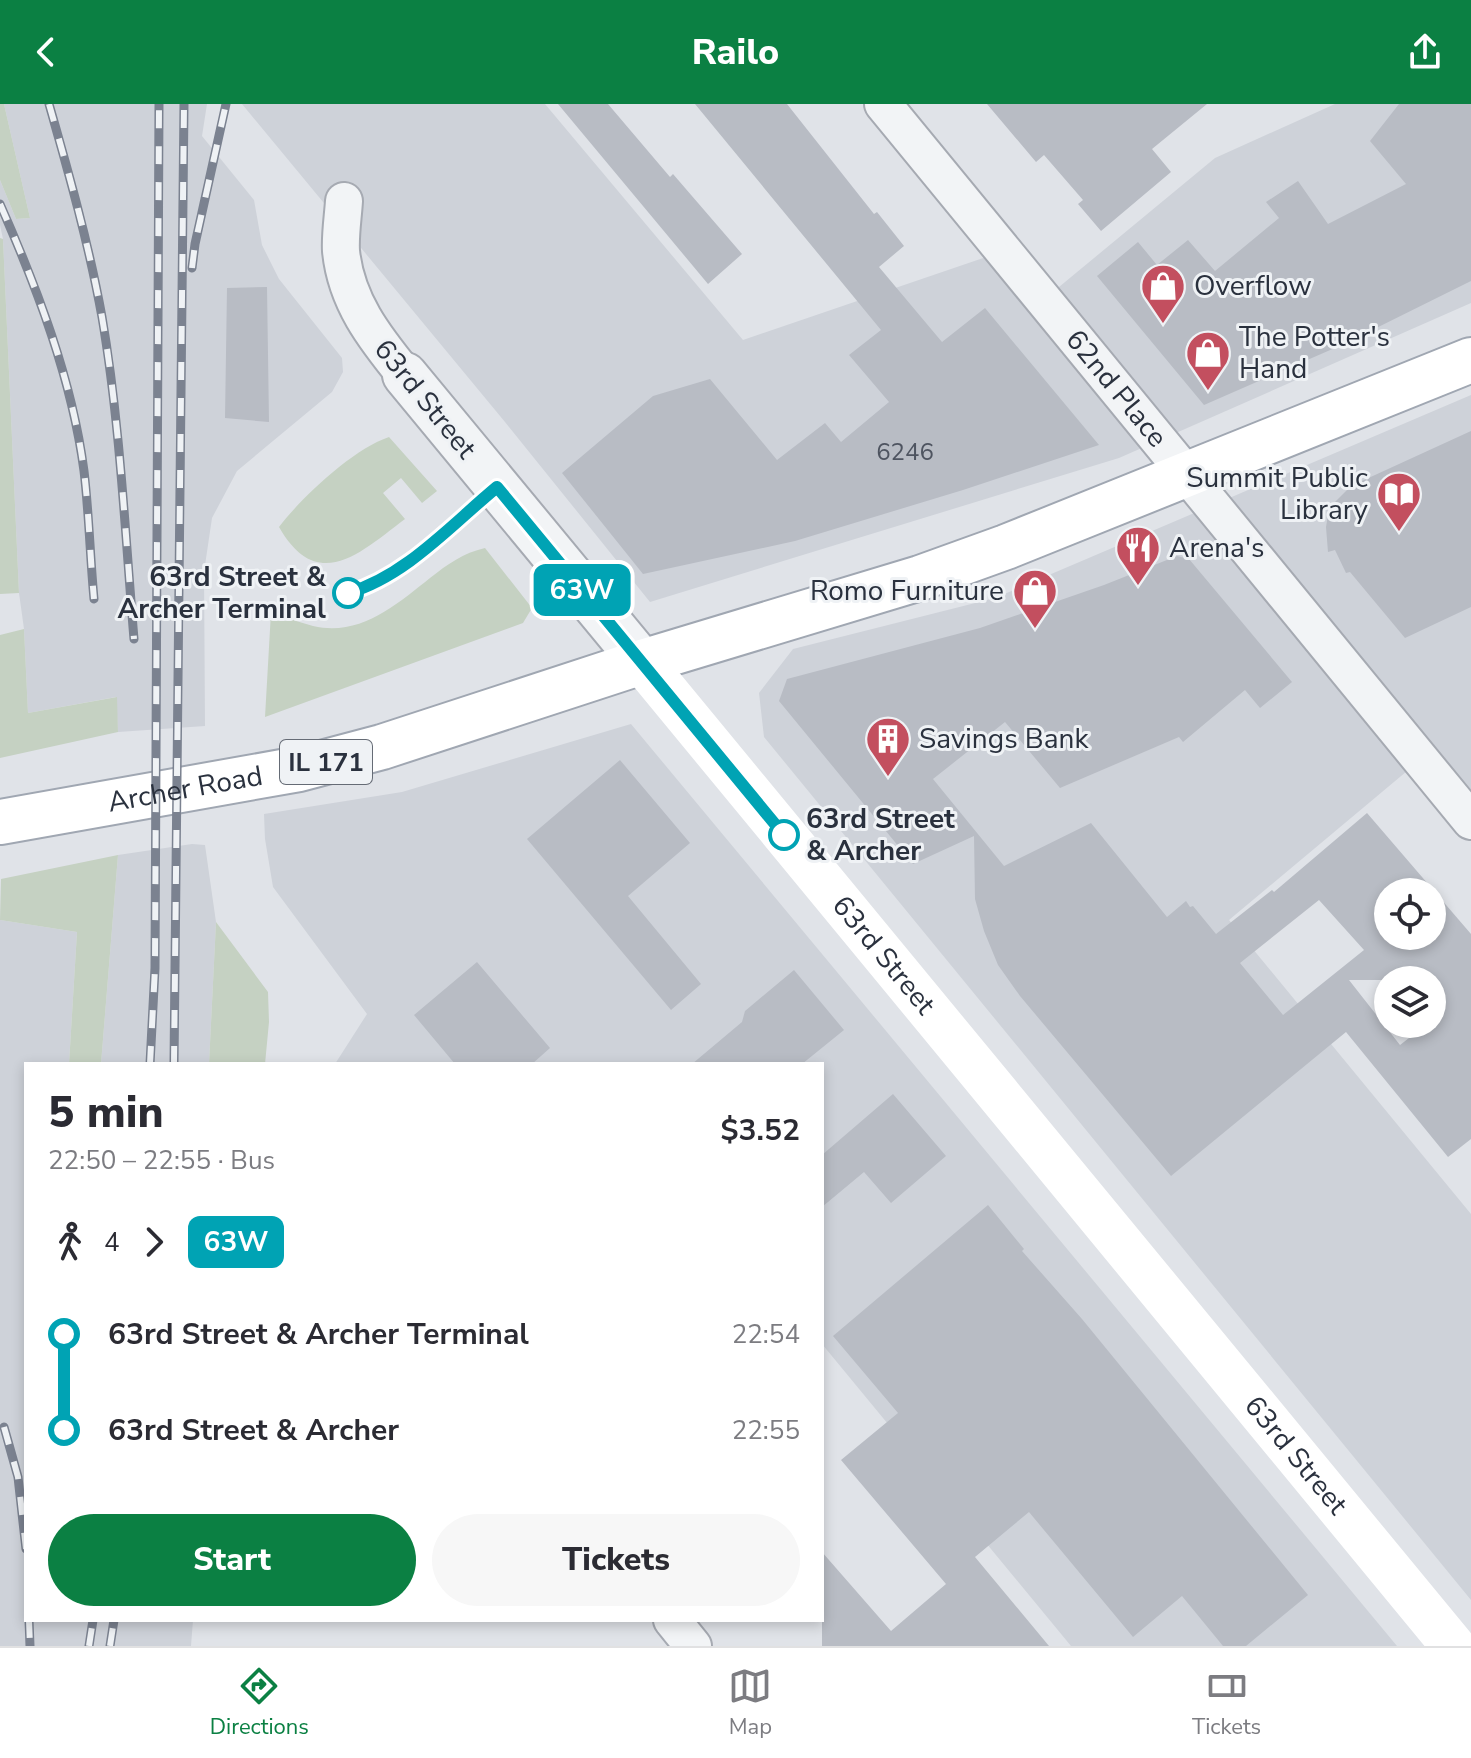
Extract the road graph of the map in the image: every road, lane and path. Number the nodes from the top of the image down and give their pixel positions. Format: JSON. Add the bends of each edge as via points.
{"nodes":[{"id":1,"x":883,"y":104,"type":"edge"},
{"id":2,"x":344,"y":201,"type":"dead end"},
{"id":3,"x":1471,"y":360,"type":"edge"},
{"id":4,"x":405,"y":375,"type":"joint"},
{"id":5,"x":1186,"y":475,"type":"junction"},
{"id":6,"x":642,"y":662,"type":"junction"},
{"id":7,"x":1471,"y":821,"type":"edge"},
{"id":8,"x":0,"y":822,"type":"edge"},
{"id":9,"x":674,"y":1622,"type":"edge"},
{"id":10,"x":693,"y":1646,"type":"edge"},
{"id":11,"x":1453,"y":1646,"type":"edge"}],
"edges":[{"from":1,"to":5,"type":"street","name":"62nd Place"},
{"from":2,"to":4,"type":"street","name":"63rd Street","via":[[345,279],[362,318]]},
{"from":3,"to":5,"type":"main road","number":"IL 171"},
{"from":4,"to":6,"type":"street","name":"63rd Street"},
{"from":5,"to":6,"type":"main road","number":"IL 171","via":[[920,578]]},
{"from":5,"to":7,"type":"street","name":"62nd Place"},
{"from":6,"to":8,"type":"main road","name":"Archer Road","number":"IL 171","via":[[299,769]]},
{"from":6,"to":11,"type":"main road","name":"63rd Street"},
{"from":9,"to":10,"type":"street"}]}
